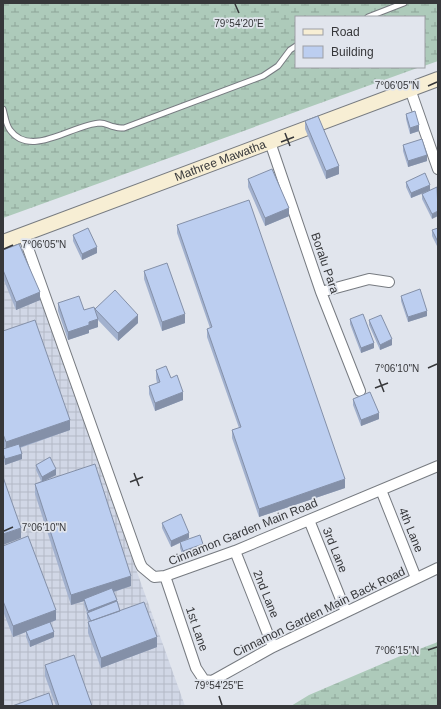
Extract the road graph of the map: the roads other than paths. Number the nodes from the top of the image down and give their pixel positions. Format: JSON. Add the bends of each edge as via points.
{"nodes":[{"id":1,"x":404,"y":3,"type":"edge"},
{"id":2,"x":371,"y":16,"type":"edge"},
{"id":3,"x":295,"y":47,"type":"edge"},
{"id":4,"x":438,"y":79,"type":"edge"},
{"id":5,"x":410,"y":89,"type":"junction"},
{"id":6,"x":3,"y":110,"type":"edge"},
{"id":7,"x":270,"y":142,"type":"junction"},
{"id":8,"x":438,"y":170,"type":"edge"},
{"id":9,"x":23,"y":234,"type":"junction"},
{"id":10,"x":3,"y":242,"type":"edge"},
{"id":11,"x":389,"y":282,"type":"dead end"},
{"id":12,"x":321,"y":292,"type":"junction"},
{"id":13,"x":360,"y":391,"type":"dead end"},
{"id":14,"x":438,"y":466,"type":"edge"},
{"id":15,"x":381,"y":490,"type":"junction"},
{"id":16,"x":309,"y":520,"type":"junction"},
{"id":17,"x":234,"y":551,"type":"junction"},
{"id":18,"x":438,"y":568,"type":"edge"},
{"id":19,"x":165,"y":576,"type":"junction"},
{"id":20,"x":416,"y":578,"type":"junction"},
{"id":21,"x":346,"y":612,"type":"junction"},
{"id":22,"x":273,"y":647,"type":"junction"},
{"id":23,"x":212,"y":680,"type":"joint"}],
"edges":[{"from":1,"to":2,"type":"lane"},
{"from":3,"to":6,"type":"lane","via":[[278,66],[263,76],[124,128],[100,123],[45,140],[27,142],[18,139],[9,129]]},
{"from":4,"to":5,"type":"street","name":"Mathree Mawatha"},
{"from":5,"to":7,"type":"street","name":"Mathree Mawatha"},
{"from":5,"to":8,"type":"street"},
{"from":7,"to":9,"type":"street","name":"Mathree Mawatha"},
{"from":7,"to":12,"type":"street","name":"Boralu Para"},
{"from":9,"to":10,"type":"street","name":"Mathree Mawatha"},
{"from":9,"to":19,"type":"street","name":"Cinnamon Garden Main Road","via":[[142,568],[154,577]]},
{"from":11,"to":12,"type":"street","via":[[368,279]]},
{"from":12,"to":13,"type":"street","name":"Boralu Para"},
{"from":14,"to":15,"type":"street","name":"Cinnamon Garden Main Road"},
{"from":15,"to":16,"type":"street","name":"Cinnamon Garden Main Road"},
{"from":15,"to":20,"type":"street","name":"4th Lane"},
{"from":16,"to":17,"type":"street","name":"Cinnamon Garden Main Road"},
{"from":16,"to":21,"type":"street","name":"3rd Lane"},
{"from":17,"to":19,"type":"street","name":"Cinnamon Garden Main Road"},
{"from":17,"to":22,"type":"street","name":"2nd Lane"},
{"from":18,"to":20,"type":"street","name":"Cinnamon Garden Main Back Road"},
{"from":19,"to":23,"type":"street","name":"1st Lane","via":[[196,668],[204,680]]},
{"from":20,"to":21,"type":"street","name":"Cinnamon Garden Main Back Road"},
{"from":21,"to":22,"type":"street","name":"Cinnamon Garden Main Back Road"},
{"from":22,"to":23,"type":"street","name":"Cinnamon Garden Main Back Road"}]}
